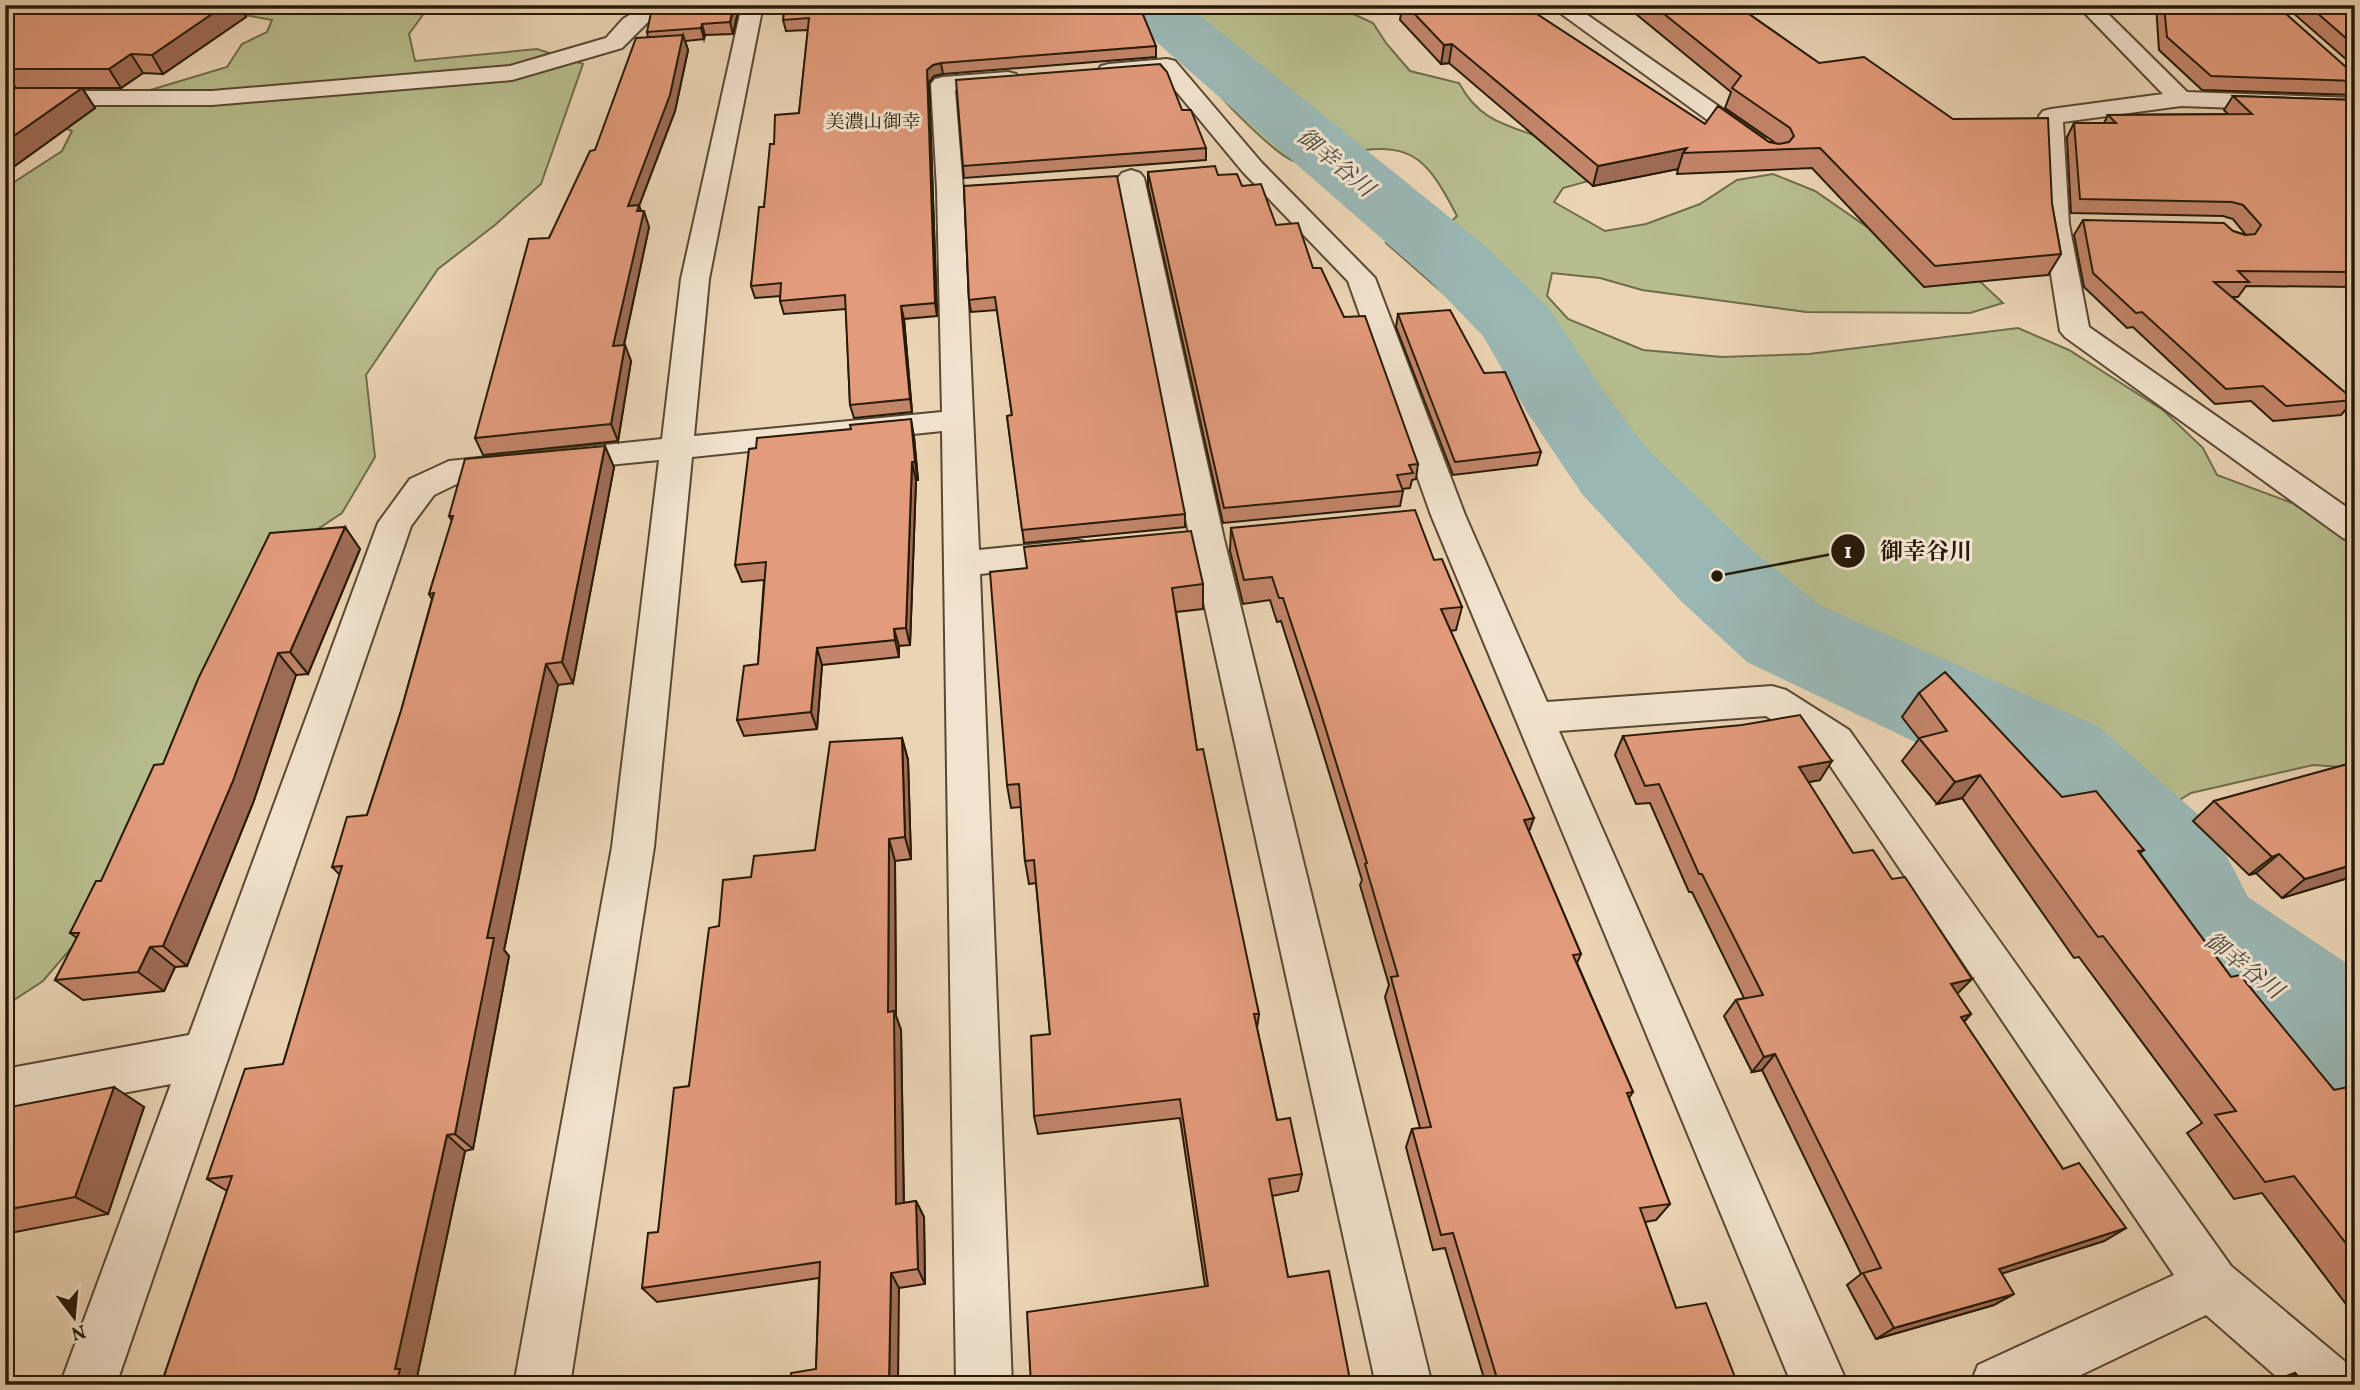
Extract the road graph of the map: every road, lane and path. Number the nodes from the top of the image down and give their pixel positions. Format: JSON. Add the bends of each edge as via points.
{"nodes":[{"id":1,"x":727,"y":5,"type":"edge"},
{"id":2,"x":753,"y":5,"type":"edge"},
{"id":3,"x":1559,"y":5,"type":"edge"},
{"id":4,"x":2087,"y":5,"type":"edge"},
{"id":5,"x":1088,"y":72,"type":"edge"},
{"id":6,"x":1035,"y":76,"type":"edge"},
{"id":7,"x":2181,"y":99,"type":"junction"},
{"id":8,"x":5,"y":105,"type":"edge"},
{"id":9,"x":2355,"y":105,"type":"edge"},
{"id":10,"x":1772,"y":155,"type":"edge"},
{"id":11,"x":1130,"y":178,"type":"dead end"},
{"id":12,"x":978,"y":187,"type":"edge"},
{"id":13,"x":950,"y":189,"type":"junction"},
{"id":14,"x":2056,"y":223,"type":"junction"},
{"id":15,"x":2084,"y":224,"type":"edge"},
{"id":16,"x":958,"y":420,"type":"junction"},
{"id":17,"x":677,"y":445,"type":"junction"},
{"id":18,"x":2355,"y":530,"type":"edge"},
{"id":19,"x":1111,"y":549,"type":"edge"},
{"id":20,"x":961,"y":564,"type":"junction"},
{"id":21,"x":1534,"y":718,"type":"junction"},
{"id":22,"x":205,"y":1055,"type":"junction"},
{"id":23,"x":5,"y":1092,"type":"edge"},
{"id":24,"x":2212,"y":1285,"type":"junction"},
{"id":25,"x":88,"y":1385,"type":"edge"},
{"id":26,"x":542,"y":1385,"type":"edge"},
{"id":27,"x":984,"y":1385,"type":"edge"},
{"id":28,"x":1404,"y":1385,"type":"edge"},
{"id":29,"x":1820,"y":1385,"type":"edge"},
{"id":30,"x":1998,"y":1385,"type":"edge"},
{"id":31,"x":2329,"y":1385,"type":"edge"}],
"edges":[{"from":1,"to":8,"type":"street","via":[[648,11],[614,43],[512,73],[212,98],[16,98]]},
{"from":2,"to":17,"type":"street","via":[[695,279]]},
{"from":3,"to":10,"type":"street"},
{"from":4,"to":7,"type":"street"},
{"from":5,"to":21,"type":"street","via":[[1167,66],[1238,168],[1361,278],[1435,516]]},
{"from":6,"to":13,"type":"street","via":[[943,84]]},
{"from":7,"to":9,"type":"street"},
{"from":7,"to":14,"type":"street","via":[[2051,116]]},
{"from":11,"to":28,"type":"street","via":[[1207,539]]},
{"from":12,"to":13,"type":"street"},
{"from":13,"to":16,"type":"street"},
{"from":14,"to":15,"type":"street"},
{"from":14,"to":18,"type":"street","via":[[2075,331]]},
{"from":16,"to":17,"type":"street"},
{"from":16,"to":20,"type":"street"},
{"from":17,"to":22,"type":"street","via":[[461,469],[422,487],[395,523]]},
{"from":17,"to":26,"type":"street","via":[[632,847]]},
{"from":19,"to":20,"type":"street"},
{"from":20,"to":27,"type":"street"},
{"from":21,"to":24,"type":"street","via":[[1772,701],[1835,741]]},
{"from":21,"to":29,"type":"street"},
{"from":22,"to":23,"type":"street"},
{"from":22,"to":25,"type":"street"},
{"from":24,"to":30,"type":"street"},
{"from":24,"to":31,"type":"street"}]}
